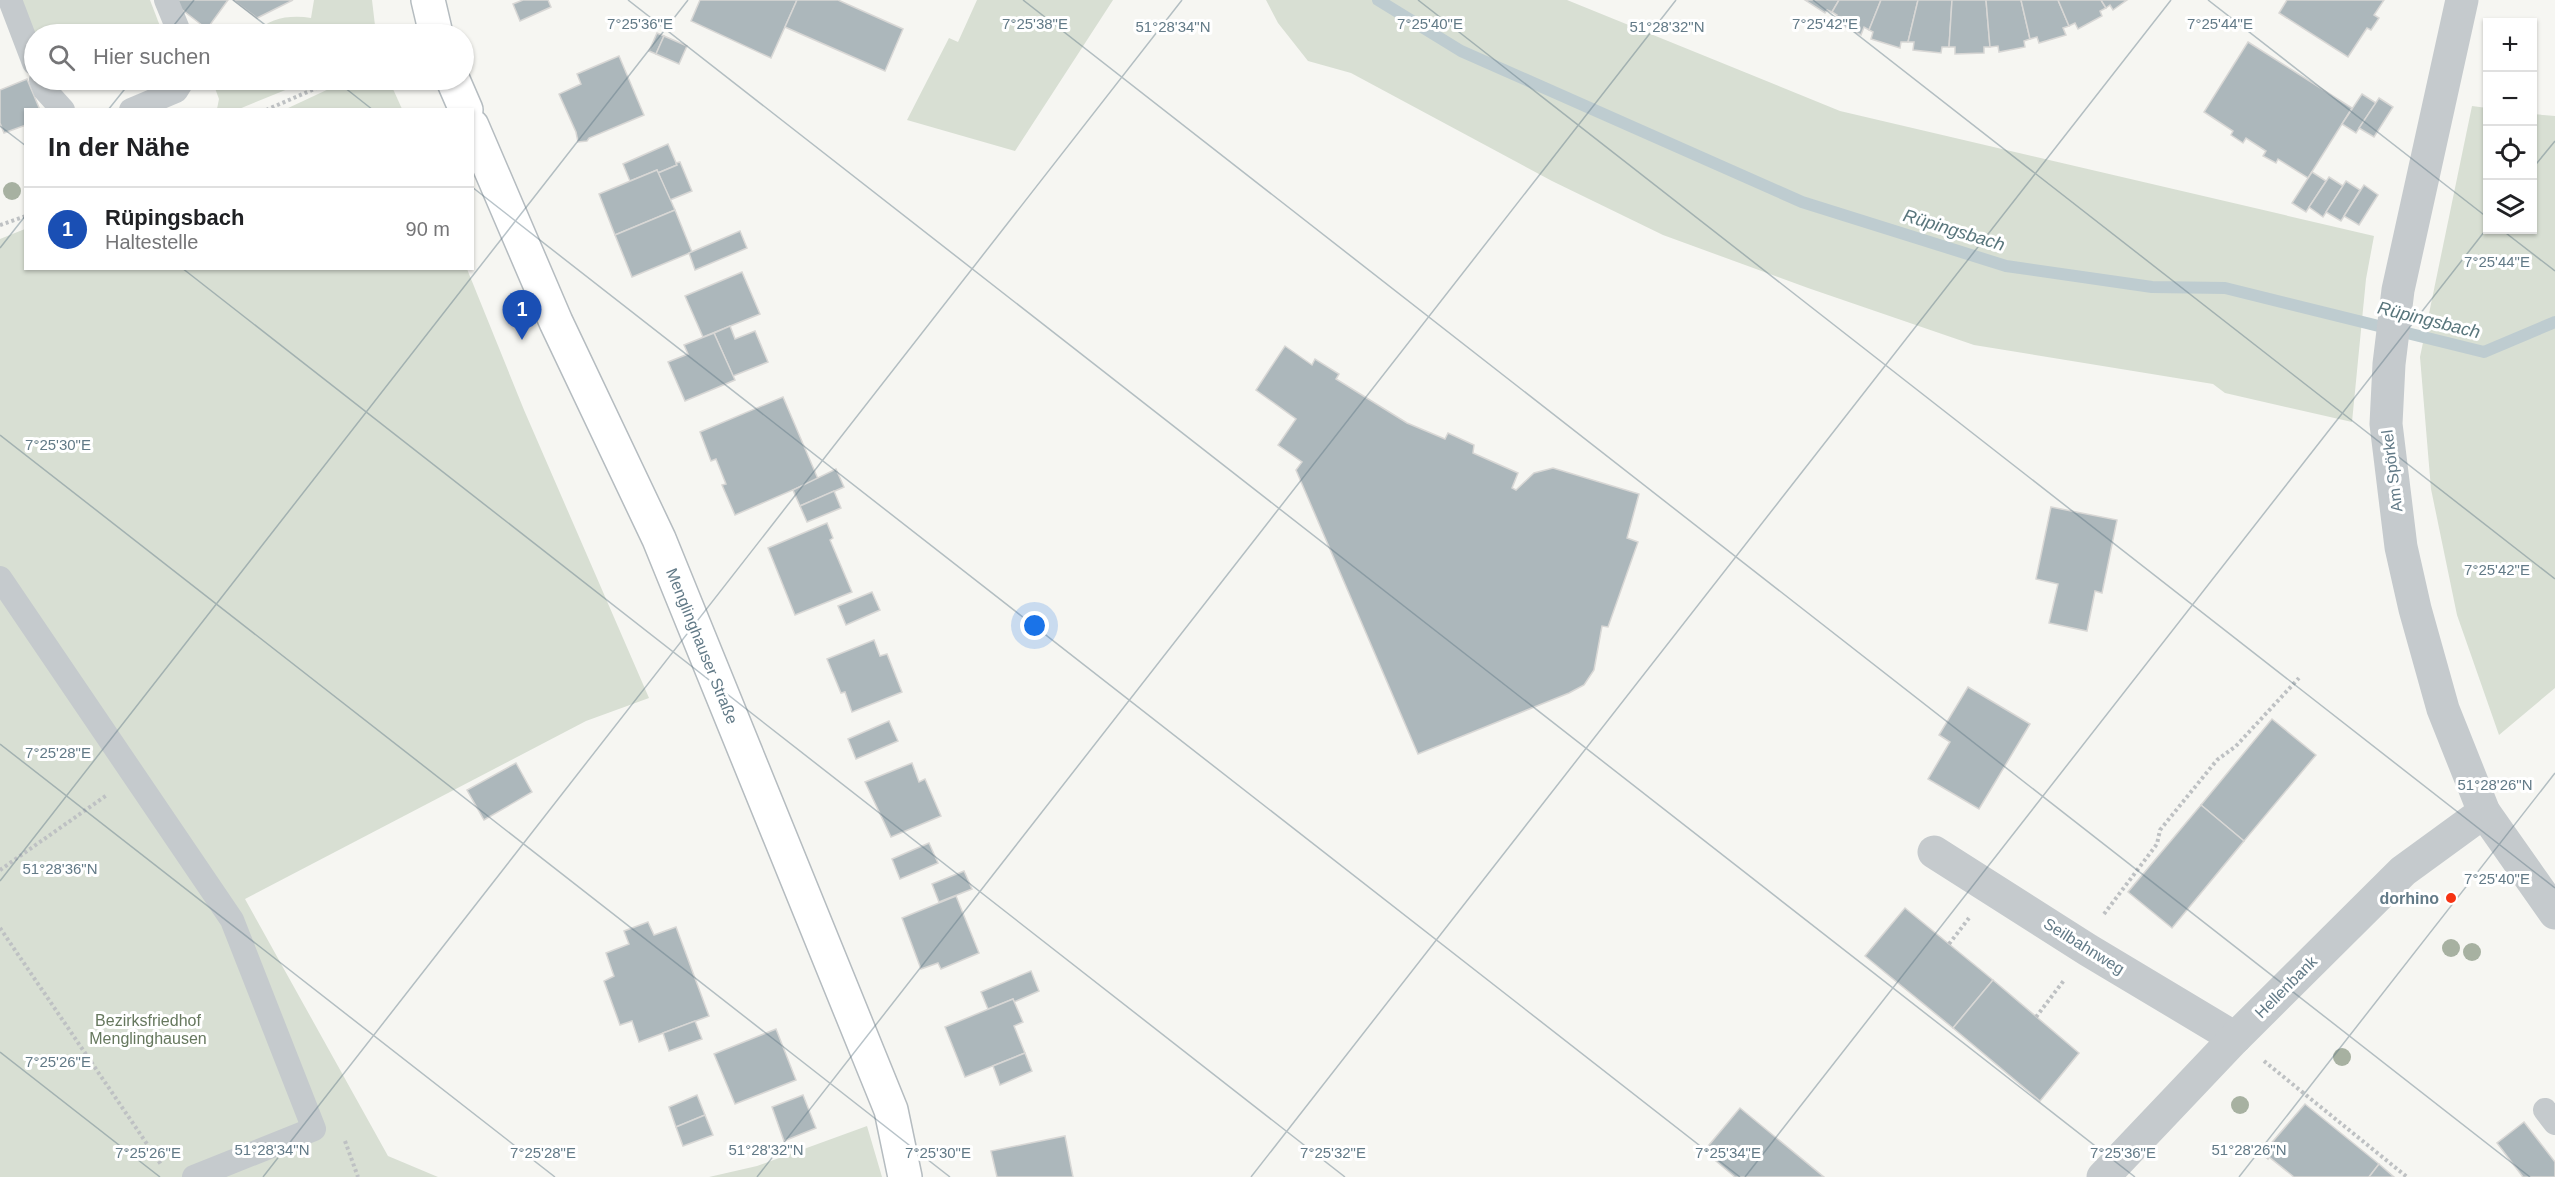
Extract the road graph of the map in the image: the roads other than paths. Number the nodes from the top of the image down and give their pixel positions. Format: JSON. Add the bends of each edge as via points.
{"nodes":[{"id":1,"x":10,"y":0,"type":"edge"},
{"id":2,"x":166,"y":0,"type":"edge"},
{"id":3,"x":428,"y":0,"type":"edge"},
{"id":4,"x":2462,"y":0,"type":"edge"},
{"id":5,"x":176,"y":24,"type":"edge"},
{"id":6,"x":434,"y":24,"type":"edge"},
{"id":7,"x":24,"y":37,"type":"edge"},
{"id":8,"x":45,"y":90,"type":"edge"},
{"id":9,"x":177,"y":90,"type":"edge"},
{"id":10,"x":457,"y":90,"type":"edge"},
{"id":11,"x":61,"y":108,"type":"edge"},
{"id":12,"x":136,"y":108,"type":"edge"},
{"id":13,"x":465,"y":108,"type":"edge"},
{"id":14,"x":474,"y":131,"type":"edge"},
{"id":15,"x":0,"y":578,"type":"edge"},
{"id":16,"x":2484,"y":812,"type":"junction"},
{"id":17,"x":1934,"y":852,"type":"dead end"},
{"id":18,"x":2555,"y":913,"type":"edge"},
{"id":19,"x":2235,"y":1038,"type":"junction"},
{"id":20,"x":194,"y":1177,"type":"edge"},
{"id":21,"x":905,"y":1177,"type":"edge"},
{"id":22,"x":2103,"y":1177,"type":"edge"}],
"edges":[{"from":1,"to":7,"type":"lane"},
{"from":2,"to":5,"type":"lane"},
{"from":3,"to":6,"type":"street"},
{"from":4,"to":16,"type":"street","name":"Am Spörkel","via":[[2398,290],[2386,424],[2401,547],[2415,609],[2443,709]]},
{"from":8,"to":11,"type":"lane"},
{"from":9,"to":12,"type":"lane"},
{"from":10,"to":13,"type":"street"},
{"from":14,"to":21,"type":"street","name":"Menglinghauser Straße","via":[[556,322],[659,539],[891,1110]]},
{"from":15,"to":20,"type":"lane","via":[[232,920],[314,1129]]},
{"from":16,"to":18,"type":"street","name":"Am Spörkel"},
{"from":16,"to":19,"type":"street","name":"Hellenbank","via":[[2403,871]]},
{"from":17,"to":19,"type":"street","name":"Seilbahnweg"},
{"from":19,"to":22,"type":"street","name":"Hellenbank"}]}
